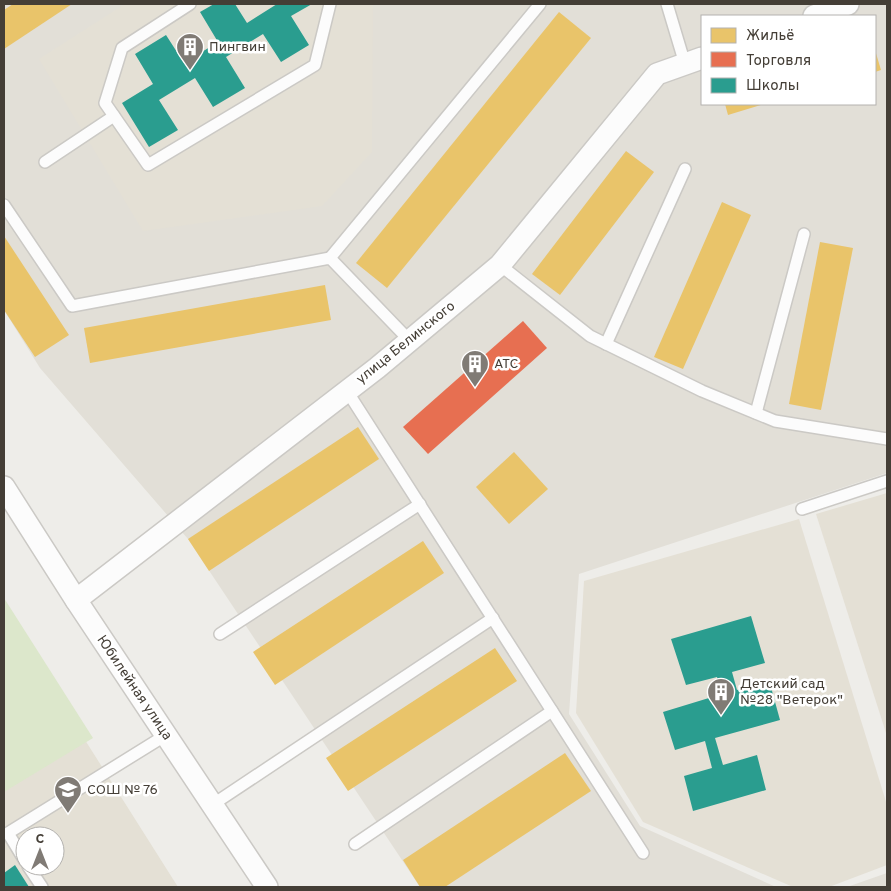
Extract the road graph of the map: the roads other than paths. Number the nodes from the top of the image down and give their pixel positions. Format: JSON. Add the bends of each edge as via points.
{"nodes":[{"id":1,"x":190,"y":4,"type":"edge"},
{"id":2,"x":330,"y":4,"type":"edge"},
{"id":3,"x":540,"y":4,"type":"edge"},
{"id":4,"x":667,"y":4,"type":"edge"},
{"id":5,"x":848,"y":4,"type":"edge"},
{"id":6,"x":817,"y":15,"type":"edge"},
{"id":7,"x":694,"y":61,"type":"edge"},
{"id":8,"x":114,"y":116,"type":"junction"},
{"id":9,"x":45,"y":162,"type":"dead end"},
{"id":10,"x":685,"y":169,"type":"dead end"},
{"id":11,"x":4,"y":205,"type":"edge"},
{"id":12,"x":804,"y":234,"type":"dead end"},
{"id":13,"x":330,"y":258,"type":"junction"},
{"id":14,"x":500,"y":266,"type":"junction"},
{"id":15,"x":410,"y":341,"type":"junction"},
{"id":16,"x":606,"y":344,"type":"junction"},
{"id":17,"x":347,"y":391,"type":"junction"},
{"id":18,"x":756,"y":413,"type":"junction"},
{"id":19,"x":887,"y":439,"type":"edge"},
{"id":20,"x":887,"y":481,"type":"edge"},
{"id":21,"x":4,"y":487,"type":"edge"},
{"id":22,"x":420,"y":504,"type":"junction"},
{"id":23,"x":802,"y":508,"type":"dead end"},
{"id":24,"x":76,"y":600,"type":"junction"},
{"id":25,"x":493,"y":618,"type":"junction"},
{"id":26,"x":220,"y":634,"type":"dead end"},
{"id":27,"x":552,"y":711,"type":"junction"},
{"id":28,"x":166,"y":735,"type":"junction"},
{"id":29,"x":212,"y":805,"type":"junction"},
{"id":30,"x":19,"y":826,"type":"edge"},
{"id":31,"x":15,"y":829,"type":"edge"},
{"id":32,"x":355,"y":844,"type":"dead end"},
{"id":33,"x":15,"y":845,"type":"edge"},
{"id":34,"x":643,"y":853,"type":"dead end"},
{"id":35,"x":35,"y":876,"type":"edge"},
{"id":36,"x":42,"y":887,"type":"edge"},
{"id":37,"x":267,"y":887,"type":"edge"}],
"edges":[{"from":1,"to":8,"type":"lane","via":[[122,48],[105,103]]},
{"from":2,"to":8,"type":"lane","via":[[315,65],[148,165]]},
{"from":3,"to":13,"type":"lane"},
{"from":4,"to":7,"type":"lane"},
{"from":5,"to":6,"type":"street"},
{"from":7,"to":14,"type":"street","name":"улица Белинского","via":[[658,74]]},
{"from":8,"to":9,"type":"lane"},
{"from":10,"to":16,"type":"lane"},
{"from":11,"to":13,"type":"lane","via":[[72,306]]},
{"from":12,"to":18,"type":"lane"},
{"from":13,"to":15,"type":"lane"},
{"from":14,"to":15,"type":"street","name":"улица Белинского"},
{"from":14,"to":16,"type":"lane","via":[[590,336]]},
{"from":15,"to":17,"type":"street","name":"улица Белинского"},
{"from":16,"to":18,"type":"lane","via":[[702,391]]},
{"from":17,"to":22,"type":"lane"},
{"from":17,"to":24,"type":"street","name":"улица Белинского"},
{"from":18,"to":19,"type":"lane","via":[[775,421]]},
{"from":20,"to":23,"type":"lane"},
{"from":21,"to":24,"type":"street","name":"Юбилейная улица"},
{"from":22,"to":25,"type":"lane"},
{"from":22,"to":26,"type":"lane"},
{"from":24,"to":28,"type":"street","name":"Юбилейная улица"},
{"from":25,"to":27,"type":"lane"},
{"from":25,"to":29,"type":"lane"},
{"from":27,"to":32,"type":"lane"},
{"from":27,"to":34,"type":"lane"},
{"from":28,"to":29,"type":"street","name":"Юбилейная улица"},
{"from":28,"to":30,"type":"lane"},
{"from":29,"to":37,"type":"street","name":"Юбилейная улица"},
{"from":31,"to":33,"type":"lane","via":[[8,833]]},
{"from":35,"to":36,"type":"lane"}]}
